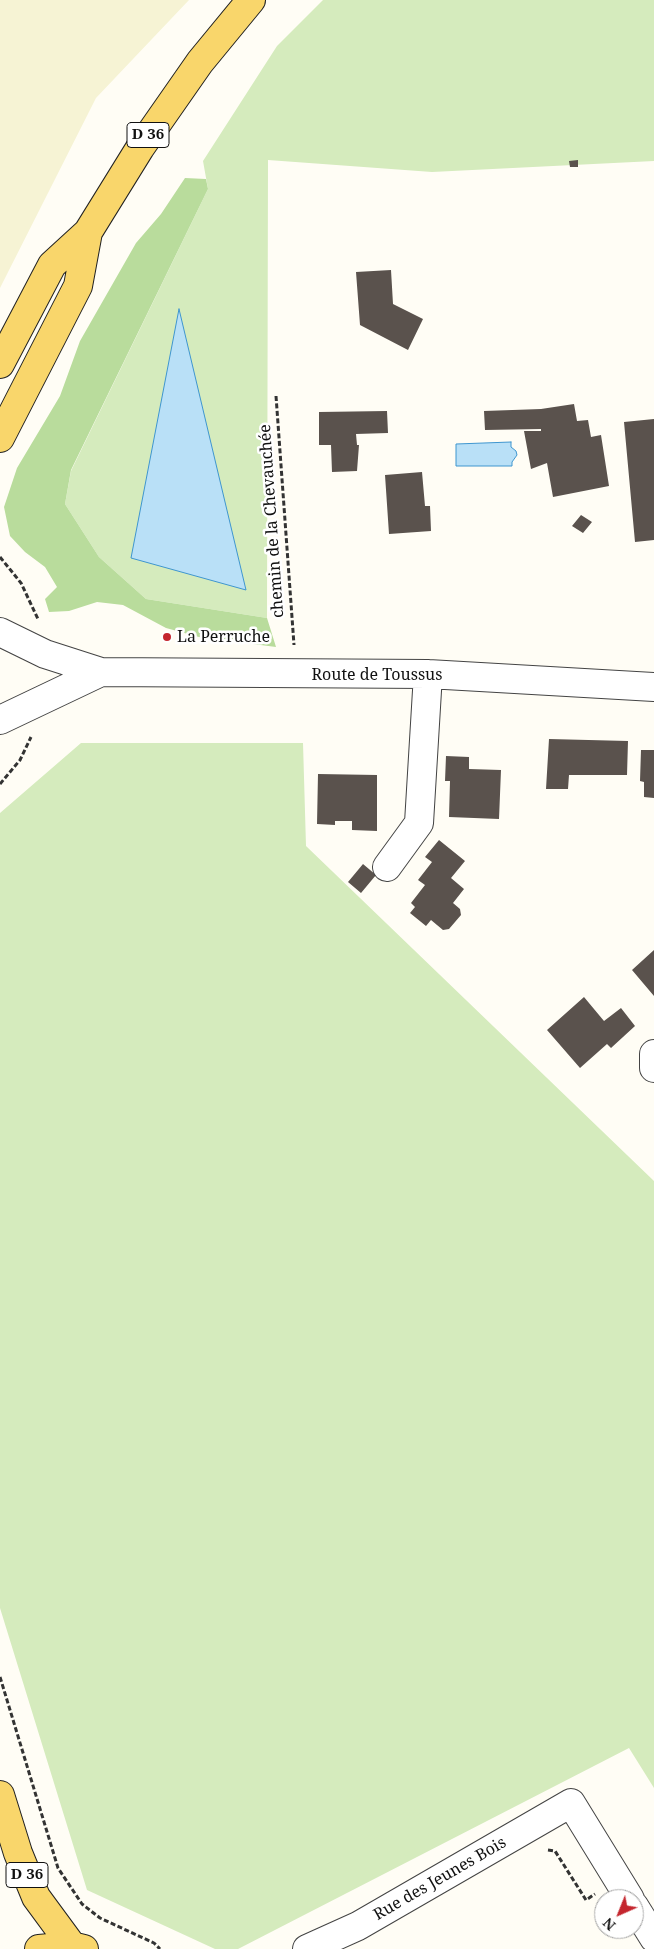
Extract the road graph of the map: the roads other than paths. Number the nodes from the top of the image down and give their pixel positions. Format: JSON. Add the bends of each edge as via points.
{"nodes":[{"id":1,"x":251,"y":0,"type":"edge"},
{"id":2,"x":88,"y":232,"type":"junction"},
{"id":3,"x":0,"y":364,"type":"edge"},
{"id":4,"x":0,"y":438,"type":"edge"},
{"id":5,"x":0,"y":632,"type":"edge"},
{"id":6,"x":101,"y":672,"type":"junction"},
{"id":7,"x":428,"y":674,"type":"junction"},
{"id":8,"x":654,"y":687,"type":"edge"},
{"id":9,"x":0,"y":720,"type":"edge"},
{"id":10,"x":387,"y":867,"type":"dead end"},
{"id":11,"x":0,"y":1795,"type":"edge"},
{"id":12,"x":624,"y":1889,"type":"edge"},
{"id":13,"x":644,"y":1922,"type":"edge"},
{"id":14,"x":654,"y":1938,"type":"edge"},
{"id":15,"x":78,"y":1947,"type":"edge"},
{"id":16,"x":39,"y":1949,"type":"edge"},
{"id":17,"x":307,"y":1949,"type":"edge"}],
"edges":[{"from":1,"to":2,"type":"main road","number":"D 36","via":[[214,43],[172,101]]},
{"from":2,"to":3,"type":"main road","number":"D 36","via":[[52,265]]},
{"from":2,"to":4,"type":"main road","number":"D 36","via":[[78,286]]},
{"from":5,"to":6,"type":"street","name":"Route de Toussus","via":[[46,654]]},
{"from":6,"to":7,"type":"street","name":"Route de Toussus"},
{"from":6,"to":9,"type":"street","name":"Route de Toussus"},
{"from":7,"to":8,"type":"street","name":"Route de Toussus"},
{"from":7,"to":10,"type":"street","via":[[419,823]]},
{"from":11,"to":15,"type":"main road","number":"D 36","via":[[36,1897]]},
{"from":12,"to":17,"type":"street","name":"Rue des Jeunes Bois","via":[[571,1803],[358,1926]]},
{"from":13,"to":14,"type":"street"},
{"from":15,"to":16,"type":"main road"}]}
